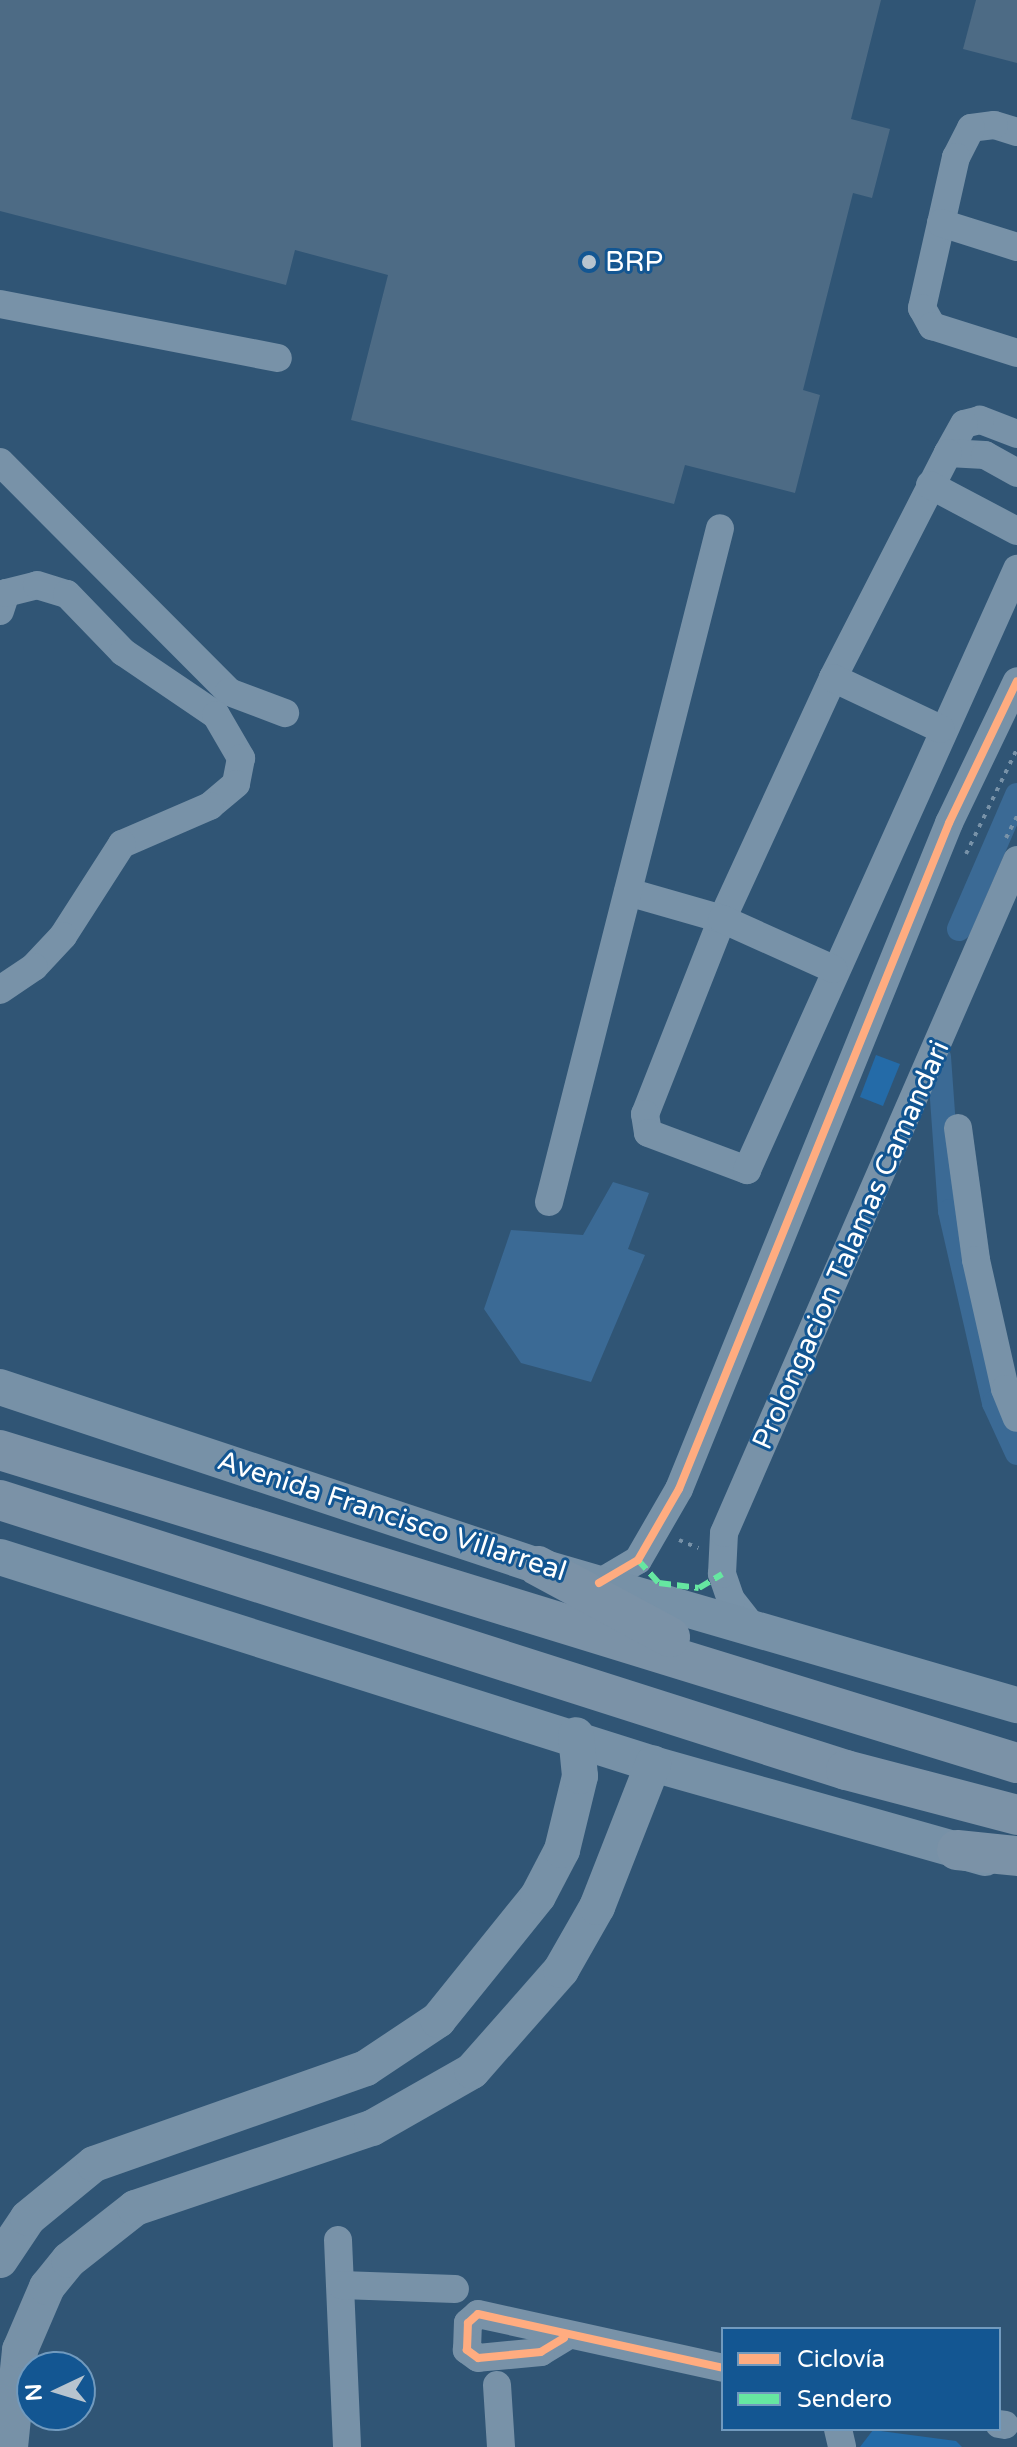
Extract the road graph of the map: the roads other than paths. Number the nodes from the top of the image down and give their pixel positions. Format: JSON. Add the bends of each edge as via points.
{"nodes":[{"id":1,"x":1017,"y":132,"type":"edge"},
{"id":2,"x":941,"y":223,"type":"junction"},
{"id":3,"x":1017,"y":247,"type":"edge"},
{"id":4,"x":0,"y":304,"type":"edge"},
{"id":5,"x":1017,"y":353,"type":"edge"},
{"id":6,"x":278,"y":358,"type":"dead end"},
{"id":7,"x":1017,"y":434,"type":"edge"},
{"id":8,"x":948,"y":453,"type":"junction"},
{"id":9,"x":0,"y":462,"type":"edge"},
{"id":10,"x":1017,"y":473,"type":"edge"},
{"id":11,"x":930,"y":485,"type":"junction"},
{"id":12,"x":720,"y":528,"type":"dead end"},
{"id":13,"x":1017,"y":531,"type":"edge"},
{"id":14,"x":1017,"y":569,"type":"edge"},
{"id":15,"x":0,"y":611,"type":"edge"},
{"id":16,"x":833,"y":678,"type":"junction"},
{"id":17,"x":1017,"y":681,"type":"edge"},
{"id":18,"x":222,"y":704,"type":"junction"},
{"id":19,"x":285,"y":713,"type":"dead end"},
{"id":20,"x":941,"y":729,"type":"junction"},
{"id":21,"x":1017,"y":860,"type":"edge"},
{"id":22,"x":628,"y":892,"type":"junction"},
{"id":23,"x":722,"y":919,"type":"junction"},
{"id":24,"x":833,"y":969,"type":"junction"},
{"id":25,"x":0,"y":990,"type":"edge"},
{"id":26,"x":958,"y":1128,"type":"dead end"},
{"id":27,"x":549,"y":1202,"type":"dead end"},
{"id":28,"x":0,"y":1387,"type":"edge"},
{"id":29,"x":1017,"y":1418,"type":"edge"},
{"id":30,"x":0,"y":1450,"type":"edge"},
{"id":31,"x":0,"y":1500,"type":"edge"},
{"id":32,"x":0,"y":1526,"type":"edge"},
{"id":33,"x":160,"y":1549,"type":"junction"},
{"id":34,"x":0,"y":1557,"type":"edge"},
{"id":35,"x":538,"y":1566,"type":"junction"},
{"id":36,"x":599,"y":1583,"type":"junction"},
{"id":37,"x":754,"y":1629,"type":"junction"},
{"id":38,"x":771,"y":1686,"type":"junction"},
{"id":39,"x":1017,"y":1705,"type":"edge"},
{"id":40,"x":576,"y":1735,"type":"junction"},
{"id":41,"x":1017,"y":1763,"type":"edge"},
{"id":42,"x":653,"y":1764,"type":"junction"},
{"id":43,"x":1017,"y":1815,"type":"edge"},
{"id":44,"x":957,"y":1850,"type":"junction"},
{"id":45,"x":1017,"y":1856,"type":"edge"},
{"id":46,"x":1017,"y":1866,"type":"edge"},
{"id":47,"x":338,"y":2240,"type":"dead end"},
{"id":48,"x":0,"y":2260,"type":"edge"},
{"id":49,"x":341,"y":2285,"type":"junction"},
{"id":50,"x":455,"y":2289,"type":"dead end"},
{"id":51,"x":564,"y":2338,"type":"dead end"},
{"id":52,"x":721,"y":2368,"type":"edge"},
{"id":53,"x":497,"y":2385,"type":"dead end"},
{"id":54,"x":10,"y":2447,"type":"edge"},
{"id":55,"x":347,"y":2447,"type":"edge"},
{"id":56,"x":501,"y":2447,"type":"edge"}],
"edges":[{"from":1,"to":2,"type":"street","via":[[994,125],[971,128],[956,157]]},
{"from":2,"to":3,"type":"street"},
{"from":2,"to":5,"type":"street","via":[[923,319]]},
{"from":4,"to":6,"type":"street"},
{"from":7,"to":8,"type":"street","via":[[980,420],[964,424]]},
{"from":8,"to":10,"type":"street","via":[[985,455]]},
{"from":8,"to":11,"type":"street"},
{"from":9,"to":18,"type":"street"},
{"from":11,"to":13,"type":"street"},
{"from":11,"to":16,"type":"street"},
{"from":12,"to":22,"type":"street"},
{"from":14,"to":20,"type":"street"},
{"from":15,"to":18,"type":"street","via":[[6,593],[37,585],[67,594],[123,652]]},
{"from":16,"to":20,"type":"street"},
{"from":16,"to":23,"type":"street"},
{"from":17,"to":36,"type":"street","via":[[949,823],[679,1489],[638,1560]]},
{"from":18,"to":19,"type":"street"},
{"from":18,"to":25,"type":"street","via":[[241,758],[236,784],[210,806],[122,844],[63,936],[34,967]]},
{"from":20,"to":24,"type":"street"},
{"from":21,"to":37,"type":"street","name":"Prolongacion Talamas Camandari","via":[[724,1533],[722,1574],[731,1600]]},
{"from":22,"to":23,"type":"street"},
{"from":22,"to":27,"type":"street"},
{"from":23,"to":24,"type":"street"},
{"from":23,"to":24,"type":"street","via":[[645,1114],[648,1133],[711,1162],[747,1170]]},
{"from":26,"to":29,"type":"street","via":[[976,1260],[1005,1389]]},
{"from":28,"to":35,"type":"main road","name":"Avenida Francisco Villarreal"},
{"from":30,"to":38,"type":"highway","name":"Avenida Francisco Villarreal"},
{"from":31,"to":33,"type":"highway"},
{"from":32,"to":33,"type":"highway"},
{"from":33,"to":43,"type":"highway","via":[[846,1770]]},
{"from":34,"to":40,"type":"main road"},
{"from":35,"to":36,"type":"main road","name":"Avenida Francisco Villarreal"},
{"from":35,"to":38,"type":"highway"},
{"from":36,"to":37,"type":"main road","name":"Avenida Francisco Villarreal"},
{"from":37,"to":39,"type":"main road","name":"Avenida Francisco Villarreal"},
{"from":38,"to":41,"type":"highway","name":"Avenida Francisco Villarreal"},
{"from":40,"to":42,"type":"main road"},
{"from":40,"to":48,"type":"main road","via":[[580,1776],[562,1850],[538,1896],[438,2020],[366,2068],[94,2164],[28,2218]]},
{"from":42,"to":44,"type":"main road"},
{"from":42,"to":54,"type":"main road","via":[[597,1907],[561,1970],[472,2071],[372,2128],[135,2208],[69,2260],[47,2287],[20,2350]]},
{"from":44,"to":45,"type":"highway"},
{"from":44,"to":46,"type":"main road"},
{"from":47,"to":49,"type":"street"},
{"from":49,"to":50,"type":"street"},
{"from":49,"to":55,"type":"street"},
{"from":51,"to":52,"type":"street"},
{"from":53,"to":56,"type":"street"}]}
